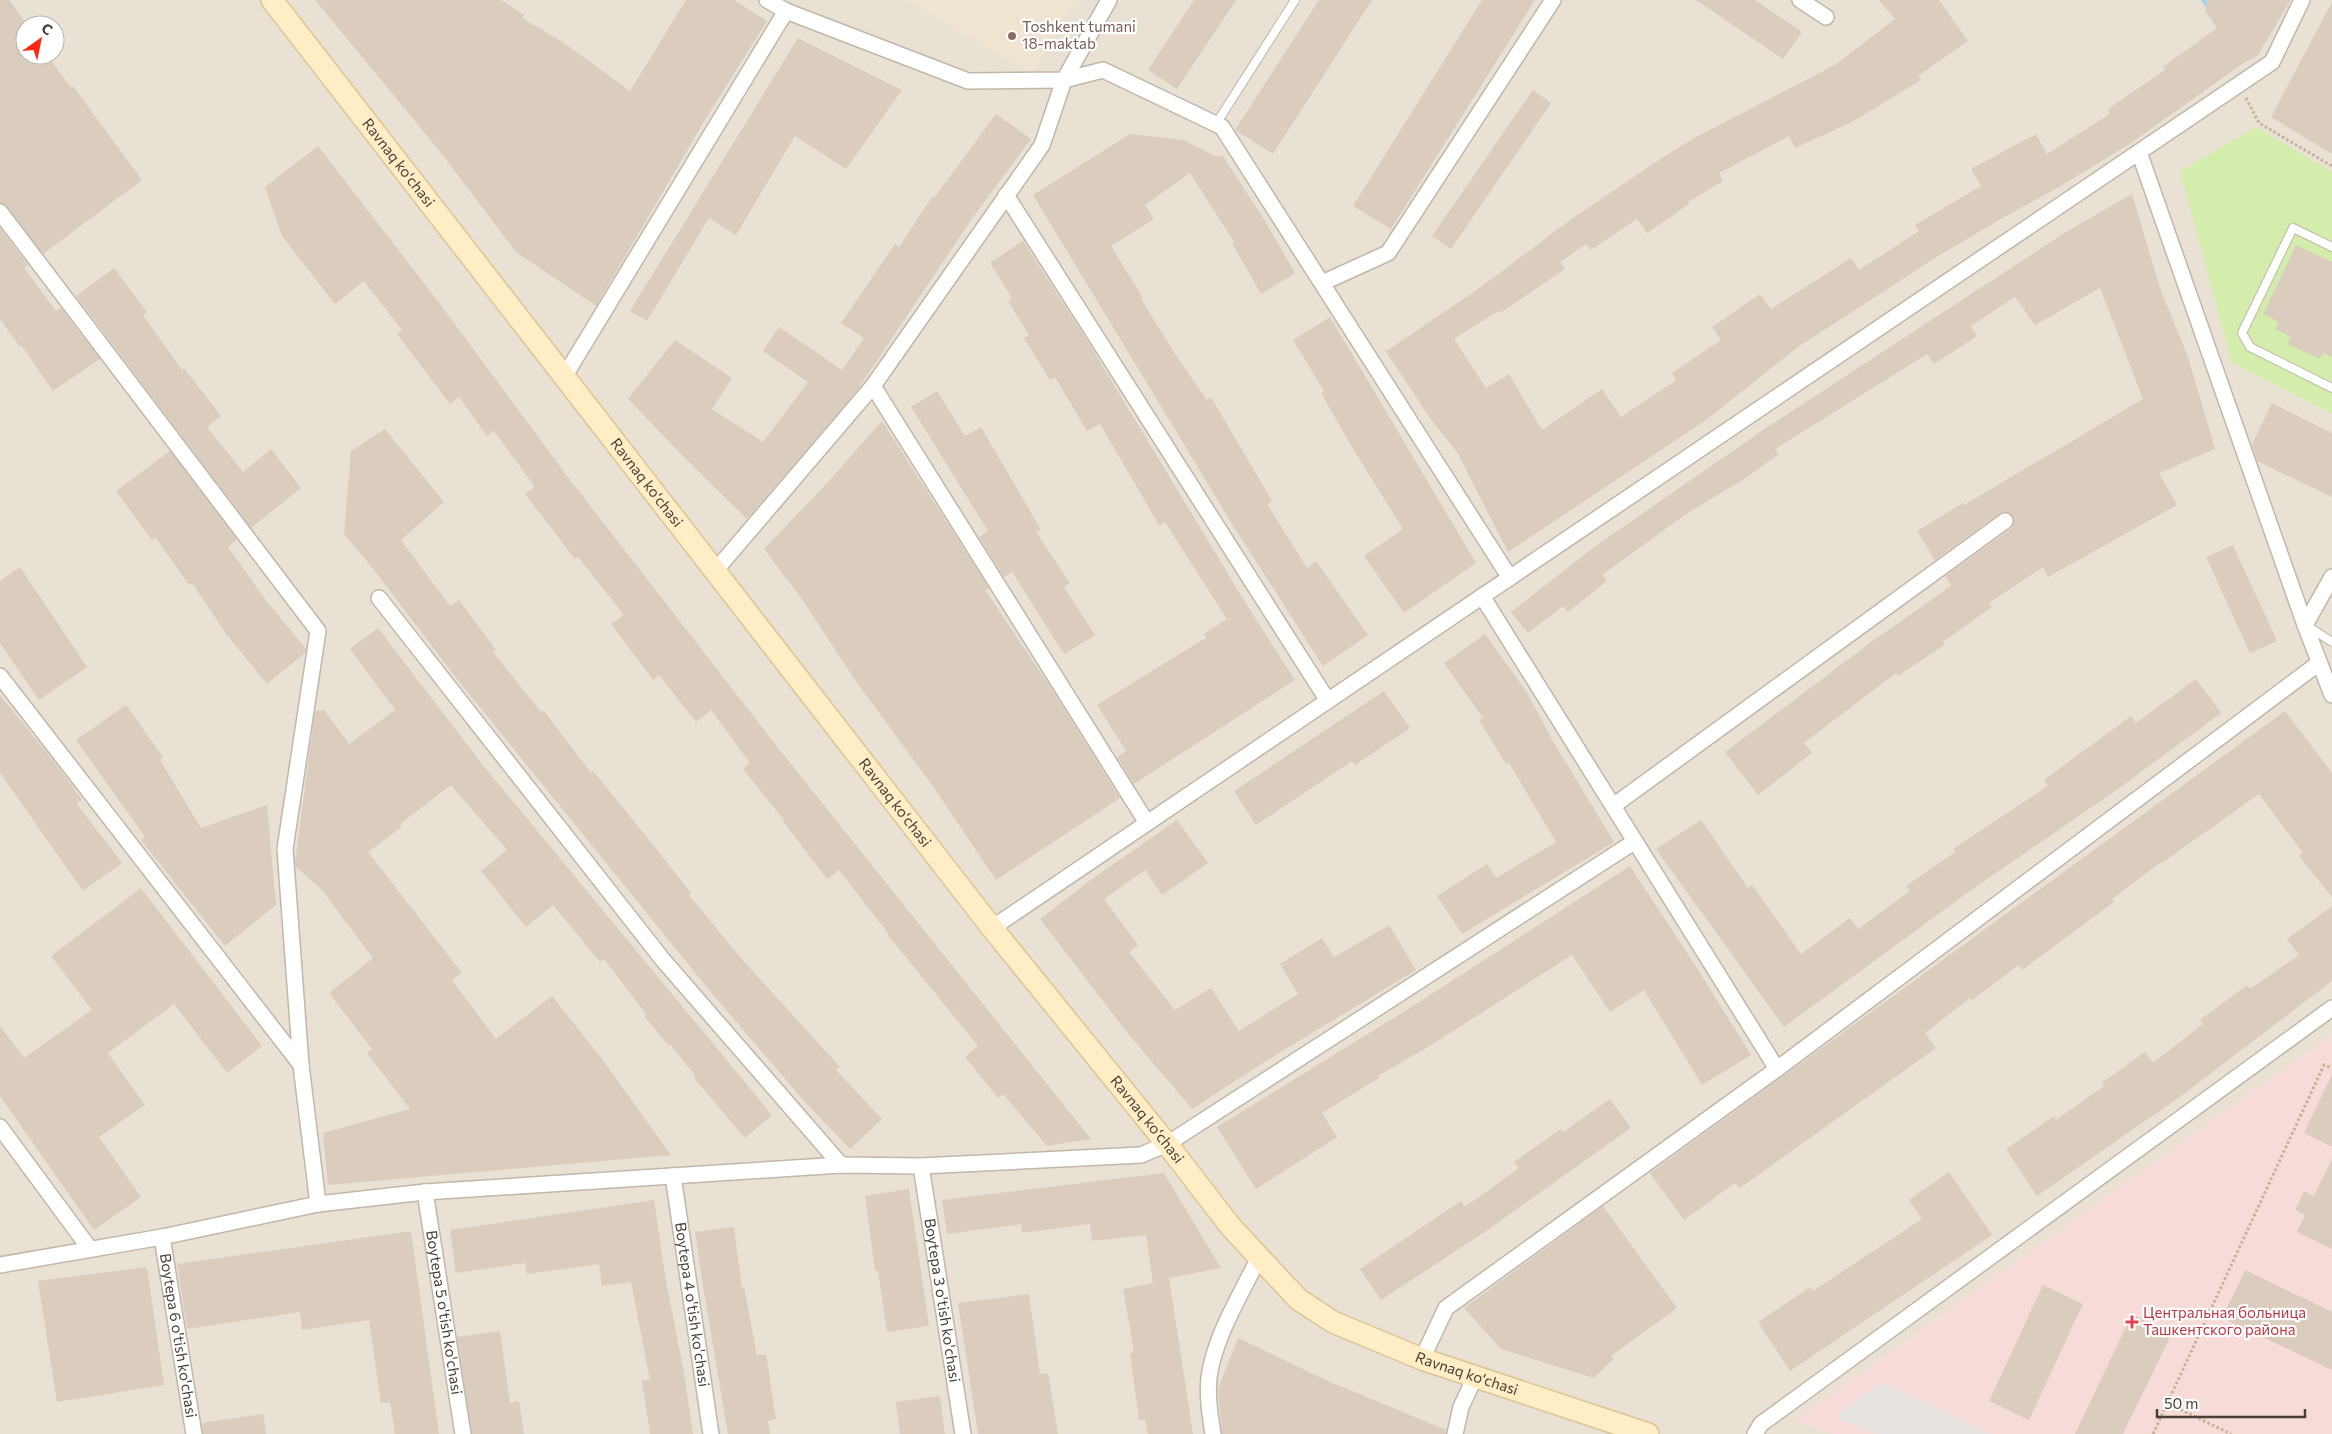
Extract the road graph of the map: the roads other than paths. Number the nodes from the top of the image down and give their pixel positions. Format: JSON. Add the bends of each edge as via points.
{"nodes":[{"id":1,"x":272,"y":0,"type":"edge"},
{"id":2,"x":767,"y":0,"type":"edge"},
{"id":3,"x":1109,"y":0,"type":"edge"},
{"id":4,"x":1295,"y":0,"type":"edge"},
{"id":5,"x":1553,"y":0,"type":"edge"},
{"id":6,"x":1800,"y":0,"type":"edge"},
{"id":7,"x":2302,"y":0,"type":"edge"},
{"id":8,"x":786,"y":11,"type":"junction"},
{"id":9,"x":1826,"y":17,"type":"dead end"},
{"id":10,"x":1064,"y":80,"type":"junction"},
{"id":11,"x":1216,"y":124,"type":"junction"},
{"id":12,"x":2139,"y":152,"type":"junction"},
{"id":13,"x":1006,"y":195,"type":"junction"},
{"id":14,"x":0,"y":212,"type":"edge"},
{"id":15,"x":2332,"y":247,"type":"edge"},
{"id":16,"x":1322,"y":283,"type":"junction"},
{"id":17,"x":564,"y":377,"type":"junction"},
{"id":18,"x":873,"y":386,"type":"junction"},
{"id":19,"x":2332,"y":388,"type":"edge"},
{"id":20,"x":2005,"y":521,"type":"dead end"},
{"id":21,"x":715,"y":571,"type":"junction"},
{"id":22,"x":2332,"y":577,"type":"edge"},
{"id":23,"x":1510,"y":578,"type":"junction"},
{"id":24,"x":1482,"y":596,"type":"junction"},
{"id":25,"x":379,"y":598,"type":"dead end"},
{"id":26,"x":2305,"y":625,"type":"junction"},
{"id":27,"x":2332,"y":642,"type":"edge"},
{"id":28,"x":2318,"y":663,"type":"junction"},
{"id":29,"x":0,"y":676,"type":"edge"},
{"id":30,"x":2332,"y":695,"type":"edge"},
{"id":31,"x":1328,"y":701,"type":"junction"},
{"id":32,"x":1613,"y":806,"type":"junction"},
{"id":33,"x":1148,"y":823,"type":"junction"},
{"id":34,"x":1634,"y":842,"type":"junction"},
{"id":35,"x":992,"y":928,"type":"junction"},
{"id":36,"x":2332,"y":1008,"type":"edge"},
{"id":37,"x":301,"y":1065,"type":"junction"},
{"id":38,"x":1777,"y":1069,"type":"junction"},
{"id":39,"x":0,"y":1127,"type":"edge"},
{"id":40,"x":1167,"y":1144,"type":"junction"},
{"id":41,"x":841,"y":1165,"type":"junction"},
{"id":42,"x":921,"y":1166,"type":"junction"},
{"id":43,"x":673,"y":1176,"type":"junction"},
{"id":44,"x":425,"y":1192,"type":"junction"},
{"id":45,"x":318,"y":1204,"type":"junction"},
{"id":46,"x":162,"y":1237,"type":"junction"},
{"id":47,"x":90,"y":1249,"type":"junction"},
{"id":48,"x":1259,"y":1257,"type":"junction"},
{"id":49,"x":0,"y":1265,"type":"edge"},
{"id":50,"x":1422,"y":1359,"type":"junction"},
{"id":51,"x":1475,"y":1377,"type":"junction"},
{"id":52,"x":194,"y":1434,"type":"edge"},
{"id":53,"x":462,"y":1434,"type":"edge"},
{"id":54,"x":711,"y":1434,"type":"edge"},
{"id":55,"x":963,"y":1434,"type":"edge"},
{"id":56,"x":1213,"y":1434,"type":"edge"},
{"id":57,"x":1455,"y":1434,"type":"edge"},
{"id":58,"x":1648,"y":1434,"type":"edge"},
{"id":59,"x":1755,"y":1434,"type":"edge"}],
"edges":[{"from":1,"to":17,"type":"street","name":"Ravnaq ko‘chasi"},
{"from":2,"to":8,"type":"street"},
{"from":3,"to":10,"type":"street"},
{"from":4,"to":11,"type":"lane"},
{"from":5,"to":16,"type":"street","via":[[1388,253]]},
{"from":6,"to":9,"type":"street"},
{"from":7,"to":12,"type":"street","via":[[2272,62]]},
{"from":8,"to":10,"type":"street","via":[[968,81]]},
{"from":8,"to":17,"type":"street"},
{"from":10,"to":11,"type":"street","via":[[1103,70]]},
{"from":10,"to":13,"type":"street","via":[[1042,145]]},
{"from":11,"to":16,"type":"street","via":[[1222,127]]},
{"from":12,"to":23,"type":"street"},
{"from":12,"to":26,"type":"street"},
{"from":13,"to":18,"type":"street"},
{"from":13,"to":31,"type":"street"},
{"from":14,"to":37,"type":"street","via":[[318,631],[285,848]]},
{"from":15,"to":19,"type":"lane","via":[[2293,228],[2242,333],[2250,348]]},
{"from":16,"to":23,"type":"street"},
{"from":17,"to":21,"type":"street","name":"Ravnaq ko‘chasi"},
{"from":18,"to":21,"type":"street"},
{"from":18,"to":33,"type":"street"},
{"from":20,"to":32,"type":"street"},
{"from":21,"to":35,"type":"street","name":"Ravnaq ko‘chasi"},
{"from":22,"to":26,"type":"street"},
{"from":23,"to":24,"type":"street"},
{"from":24,"to":31,"type":"street"},
{"from":24,"to":32,"type":"street"},
{"from":25,"to":41,"type":"street","via":[[663,960]]},
{"from":26,"to":27,"type":"lane"},
{"from":26,"to":28,"type":"street"},
{"from":28,"to":30,"type":"street"},
{"from":28,"to":38,"type":"street"},
{"from":29,"to":37,"type":"street"},
{"from":31,"to":33,"type":"street"},
{"from":32,"to":34,"type":"street"},
{"from":33,"to":35,"type":"street"},
{"from":34,"to":38,"type":"street"},
{"from":34,"to":40,"type":"street"},
{"from":35,"to":40,"type":"street","name":"Ravnaq ko‘chasi"},
{"from":36,"to":59,"type":"street","via":[[1761,1424]]},
{"from":37,"to":45,"type":"street"},
{"from":38,"to":50,"type":"street","via":[[1446,1308]]},
{"from":39,"to":47,"type":"street"},
{"from":40,"to":42,"type":"street","via":[[1141,1155]]},
{"from":40,"to":48,"type":"street","name":"Ravnaq ko‘chasi","via":[[1231,1227]]},
{"from":41,"to":42,"type":"street"},
{"from":41,"to":43,"type":"street"},
{"from":42,"to":55,"type":"street","name":"Boytepa 3 o'tish ko'chasi"},
{"from":43,"to":44,"type":"street"},
{"from":43,"to":54,"type":"street","name":"Boytepa 4 o'tish ko'chasi"},
{"from":44,"to":45,"type":"street"},
{"from":44,"to":53,"type":"street","name":"Boytepa 5 o'tish ko'chasi"},
{"from":45,"to":46,"type":"street"},
{"from":46,"to":47,"type":"street"},
{"from":46,"to":52,"type":"street","name":"Boytepa 6 o'tish ko'chasi"},
{"from":47,"to":49,"type":"street"},
{"from":48,"to":50,"type":"street","name":"Ravnaq ko‘chasi","via":[[1298,1299],[1333,1322]]},
{"from":48,"to":56,"type":"street","via":[[1221,1336],[1212,1368],[1209,1405]]},
{"from":50,"to":51,"type":"street","name":"Ravnaq ko‘chasi"},
{"from":51,"to":57,"type":"street","via":[[1461,1407]]},
{"from":51,"to":58,"type":"street","name":"Ravnaq ko‘chasi"}]}
